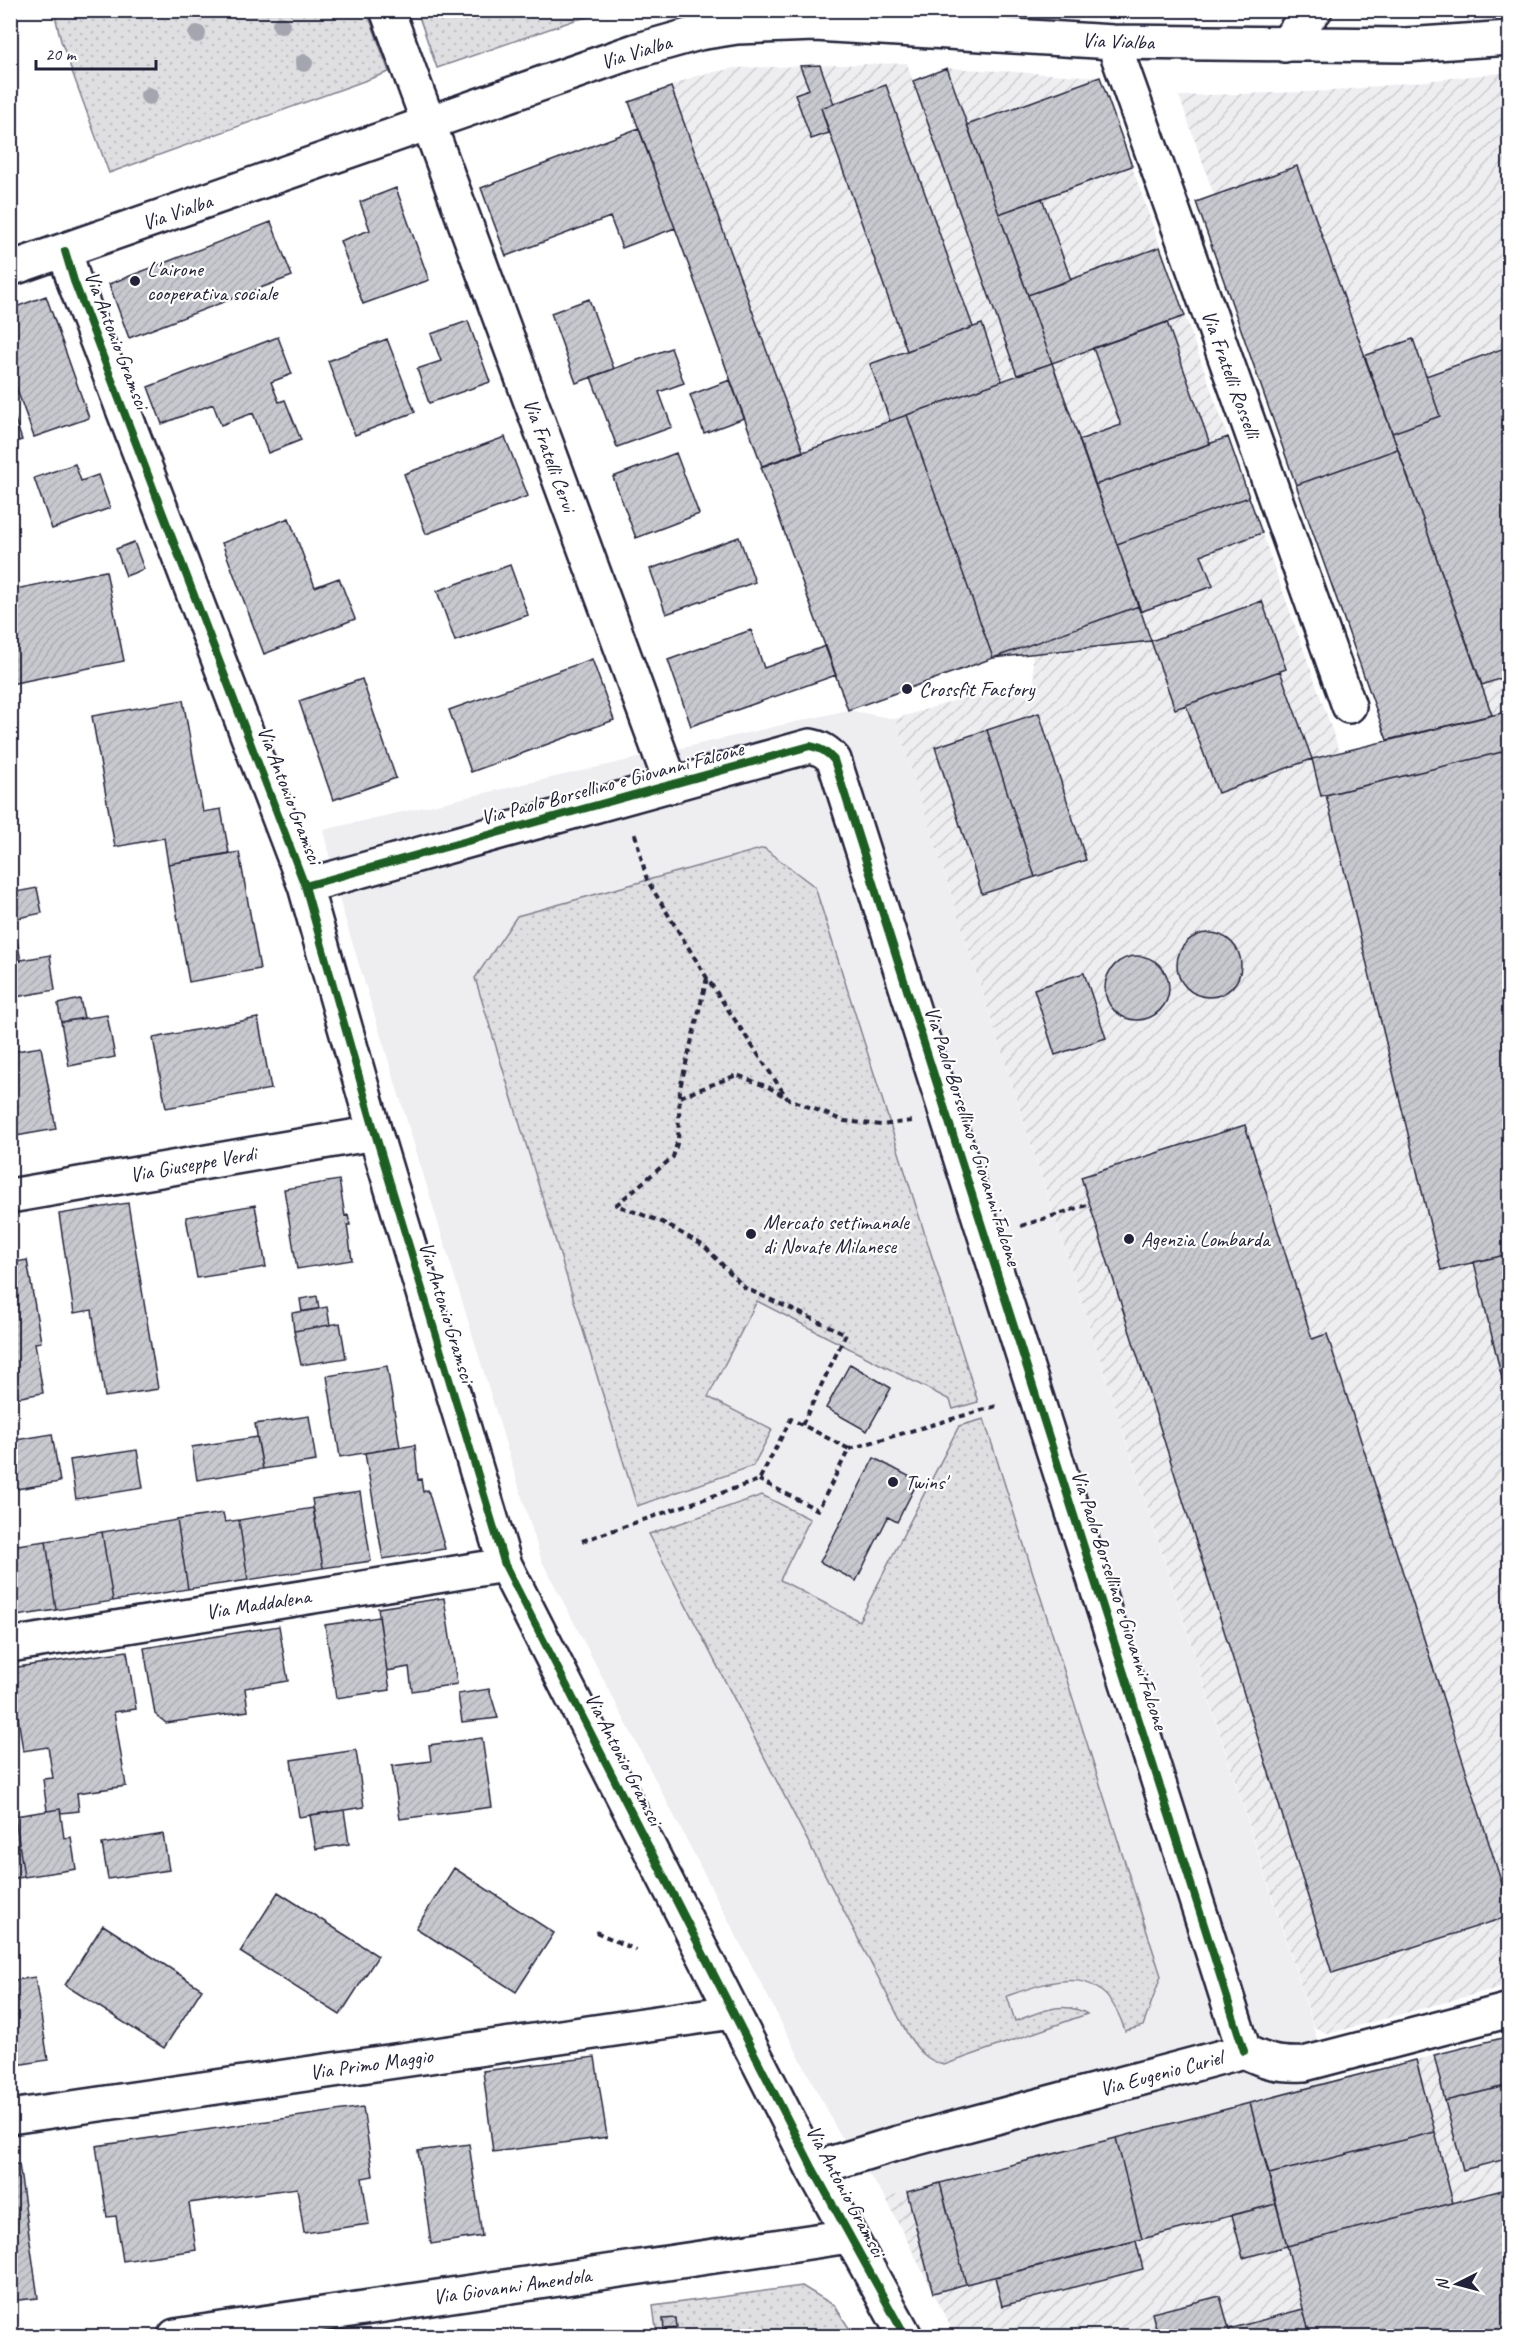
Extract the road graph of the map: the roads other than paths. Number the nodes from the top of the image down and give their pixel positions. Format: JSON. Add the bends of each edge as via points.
{"nodes":[{"id":1,"x":387,"y":10,"type":"edge"},
{"id":2,"x":1315,"y":10,"type":"edge"},
{"id":3,"x":737,"y":19,"type":"edge"},
{"id":4,"x":1509,"y":38,"type":"edge"},
{"id":5,"x":1113,"y":42,"type":"junction"},
{"id":6,"x":1286,"y":45,"type":"junction"},
{"id":7,"x":428,"y":123,"type":"junction"},
{"id":8,"x":65,"y":251,"type":"junction"},
{"id":9,"x":10,"y":269,"type":"edge"},
{"id":10,"x":1349,"y":706,"type":"dead end"},
{"id":11,"x":672,"y":786,"type":"junction"},
{"id":12,"x":305,"y":886,"type":"junction"},
{"id":13,"x":375,"y":1133,"type":"junction"},
{"id":14,"x":10,"y":1196,"type":"edge"},
{"id":15,"x":505,"y":1565,"type":"junction"},
{"id":16,"x":10,"y":1645,"type":"edge"},
{"id":17,"x":1509,"y":2010,"type":"edge"},
{"id":18,"x":732,"y":2012,"type":"junction"},
{"id":19,"x":1244,"y":2051,"type":"junction"},
{"id":20,"x":10,"y":2117,"type":"edge"},
{"id":21,"x":813,"y":2169,"type":"junction"},
{"id":22,"x":849,"y":2236,"type":"junction"},
{"id":23,"x":175,"y":2337,"type":"edge"},
{"id":24,"x":905,"y":2337,"type":"edge"}],
"edges":[{"from":1,"to":7,"type":"street","name":"Via Fratelli Cervi"},
{"from":2,"to":6,"type":"street"},
{"from":3,"to":5,"type":"street","name":"Via Vialba"},
{"from":3,"to":7,"type":"street","name":"Via Vialba"},
{"from":4,"to":6,"type":"street","name":"Via Vialba","via":[[1406,45]]},
{"from":5,"to":6,"type":"street","name":"Via Vialba"},
{"from":5,"to":10,"type":"street","name":"Via Fratelli Rosselli"},
{"from":7,"to":8,"type":"street","name":"Via Vialba"},
{"from":7,"to":11,"type":"street","name":"Via Fratelli Cervi"},
{"from":8,"to":9,"type":"street","name":"Via Vialba"},
{"from":8,"to":12,"type":"street","name":"Via Antonio Gramsci"},
{"from":11,"to":12,"type":"street","name":"Via Paolo Borsellino e Giovanni Falcone"},
{"from":11,"to":19,"type":"street","name":"Via Paolo Borsellino e Giovanni Falcone","via":[[810,747],[827,752],[834,760]]},
{"from":12,"to":13,"type":"street","name":"Via Antonio Gramsci"},
{"from":13,"to":14,"type":"street","name":"Via Giuseppe Verdi"},
{"from":13,"to":15,"type":"street","name":"Via Antonio Gramsci"},
{"from":15,"to":16,"type":"street","name":"Via Maddalena"},
{"from":15,"to":18,"type":"street","name":"Via Antonio Gramsci"},
{"from":17,"to":19,"type":"street","name":"Via Eugenio Curiel","via":[[1304,2064],[1265,2062]]},
{"from":18,"to":20,"type":"street","name":"Via Primo Maggio"},
{"from":18,"to":21,"type":"street","name":"Via Antonio Gramsci"},
{"from":19,"to":21,"type":"street","name":"Via Eugenio Curiel"},
{"from":21,"to":22,"type":"street","name":"Via Antonio Gramsci"},
{"from":22,"to":23,"type":"street","name":"Via Giovanni Amendola"},
{"from":22,"to":24,"type":"street","name":"Via Antonio Gramsci"}]}
